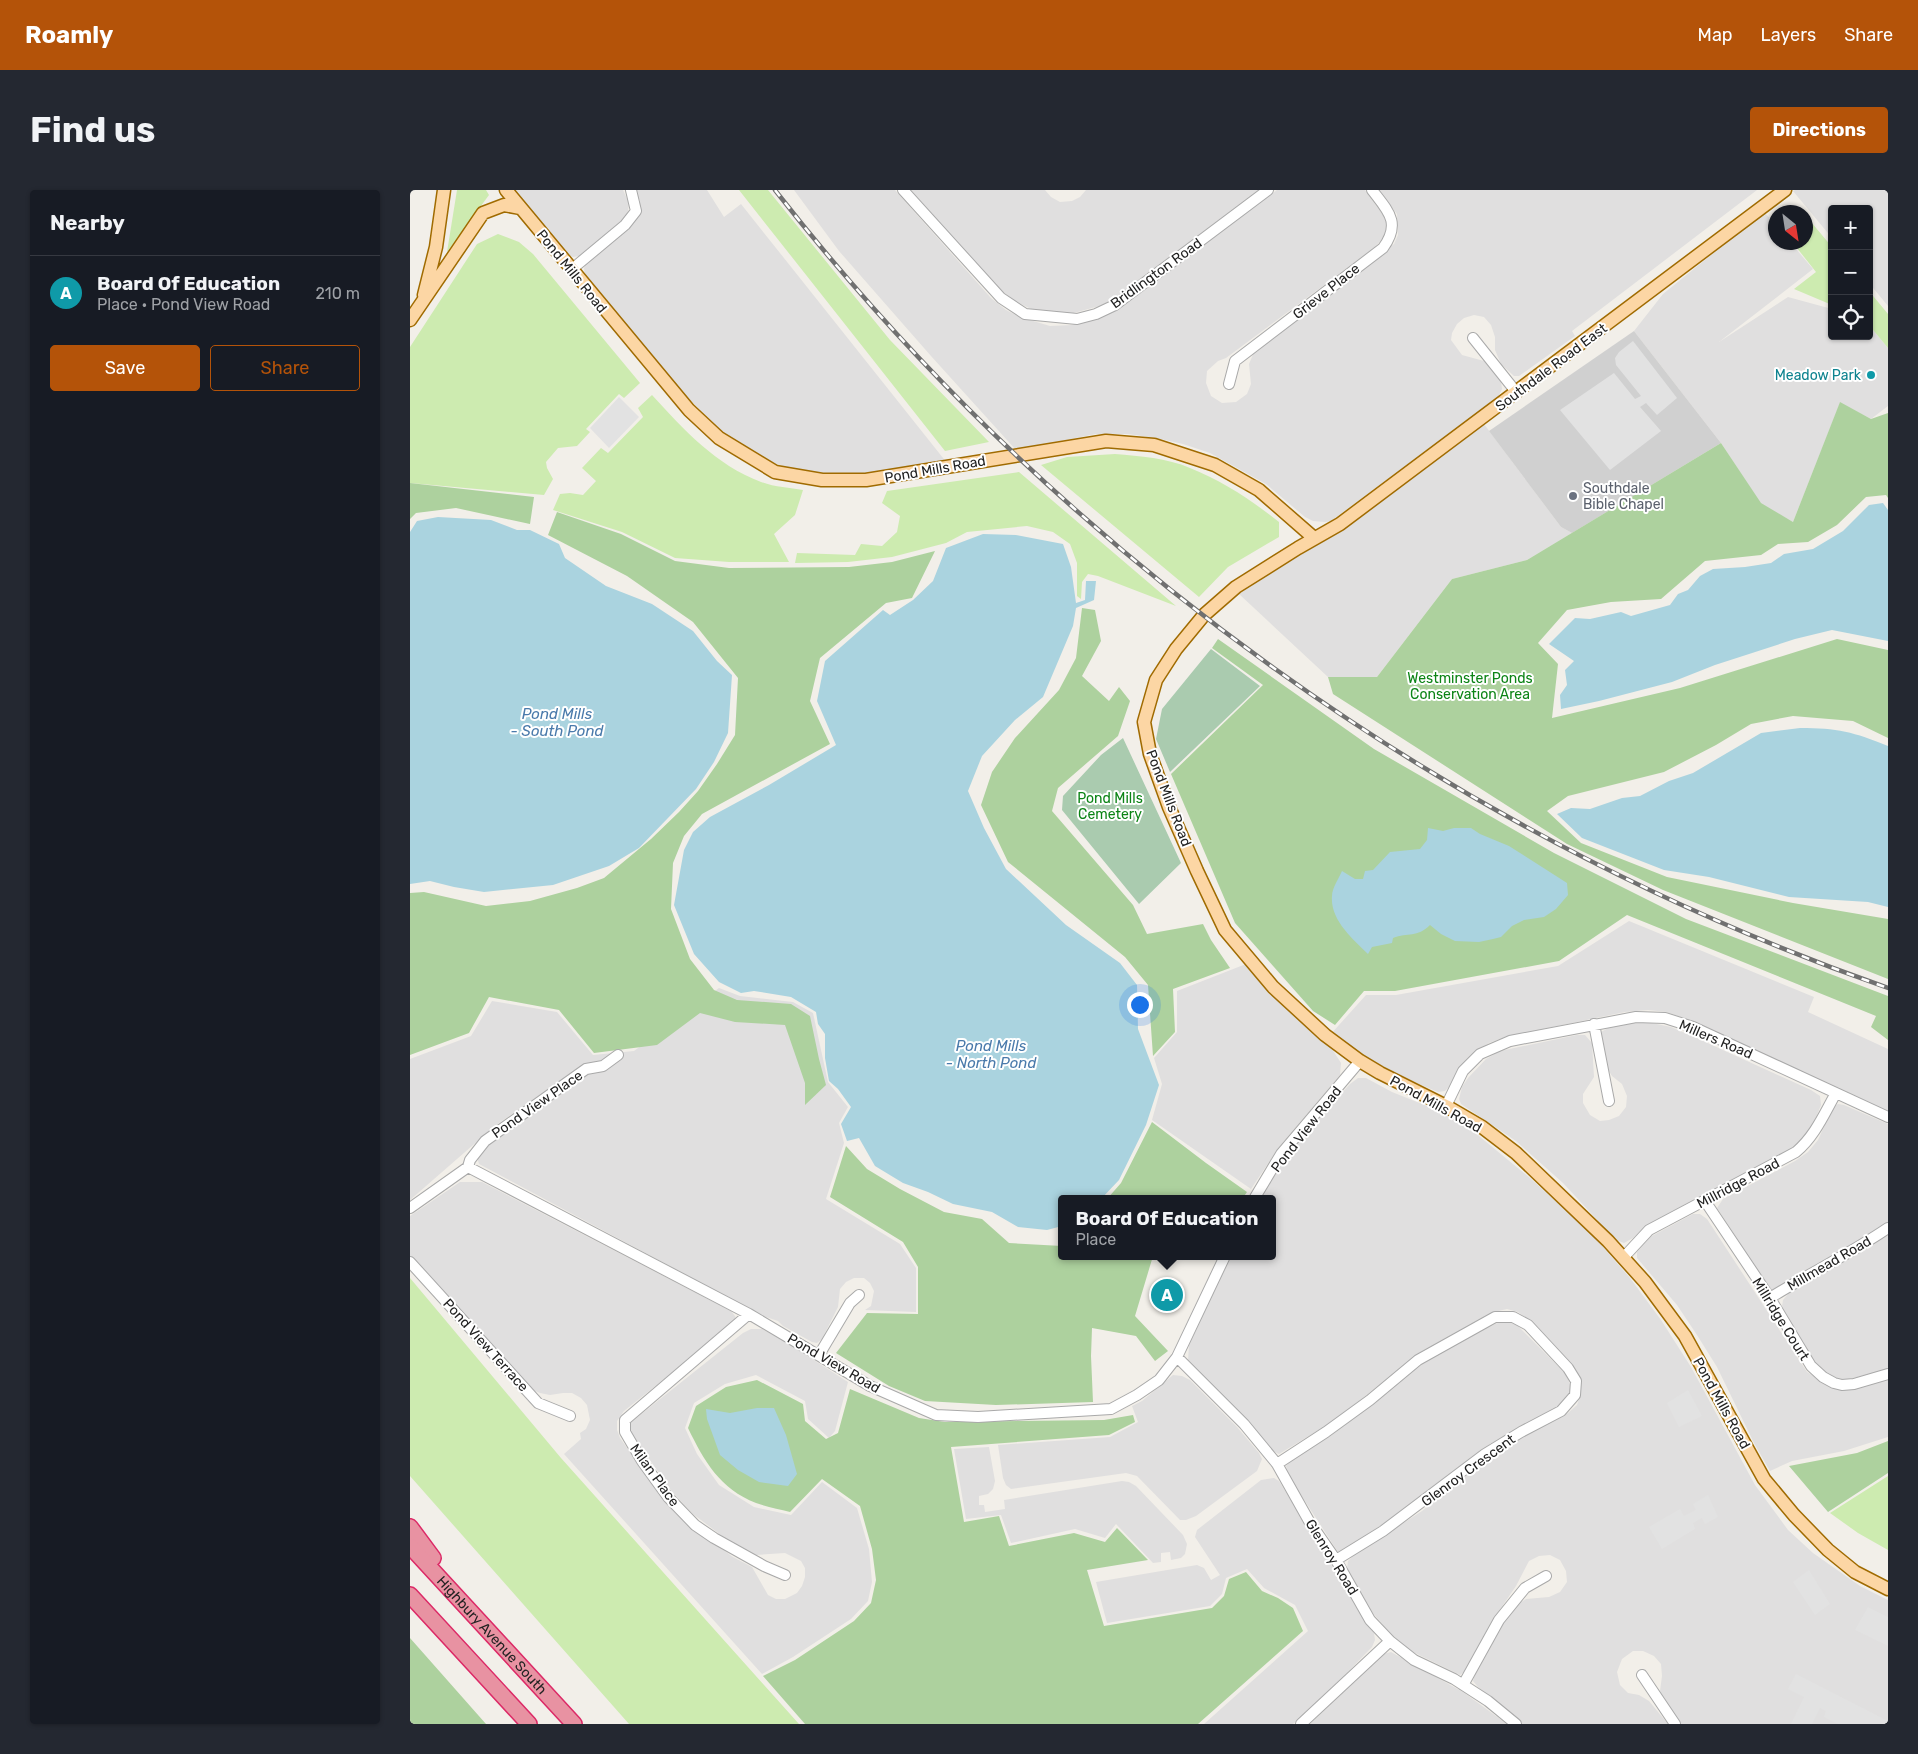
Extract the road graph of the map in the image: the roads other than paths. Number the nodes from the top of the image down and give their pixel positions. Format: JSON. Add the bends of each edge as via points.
{"nodes":[{"id":1,"x":444,"y":190,"type":"edge"},
{"id":2,"x":506,"y":190,"type":"edge"},
{"id":3,"x":631,"y":190,"type":"edge"},
{"id":4,"x":903,"y":190,"type":"edge"},
{"id":5,"x":1268,"y":190,"type":"edge"},
{"id":6,"x":1372,"y":190,"type":"edge"},
{"id":7,"x":1785,"y":190,"type":"edge"},
{"id":8,"x":520,"y":208,"type":"junction"},
{"id":9,"x":571,"y":270,"type":"junction"},
{"id":10,"x":422,"y":302,"type":"junction"},
{"id":11,"x":410,"y":320,"type":"edge"},
{"id":12,"x":1473,"y":338,"type":"dead end"},
{"id":13,"x":1229,"y":384,"type":"dead end"},
{"id":14,"x":1517,"y":393,"type":"junction"},
{"id":15,"x":1314,"y":538,"type":"junction"},
{"id":16,"x":1594,"y":1024,"type":"junction"},
{"id":17,"x":618,"y":1055,"type":"dead end"},
{"id":18,"x":1360,"y":1061,"type":"junction"},
{"id":19,"x":1836,"y":1092,"type":"junction"},
{"id":20,"x":1608,"y":1101,"type":"dead end"},
{"id":21,"x":1446,"y":1106,"type":"junction"},
{"id":22,"x":1888,"y":1116,"type":"edge"},
{"id":23,"x":468,"y":1167,"type":"junction"},
{"id":24,"x":1256,"y":1195,"type":"edge"},
{"id":25,"x":1706,"y":1201,"type":"junction"},
{"id":26,"x":410,"y":1208,"type":"edge"},
{"id":27,"x":1888,"y":1228,"type":"edge"},
{"id":28,"x":1623,"y":1258,"type":"junction"},
{"id":29,"x":1224,"y":1260,"type":"edge"},
{"id":30,"x":410,"y":1262,"type":"edge"},
{"id":31,"x":858,"y":1295,"type":"dead end"},
{"id":32,"x":1770,"y":1298,"type":"junction"},
{"id":33,"x":750,"y":1314,"type":"junction"},
{"id":34,"x":819,"y":1355,"type":"junction"},
{"id":35,"x":1177,"y":1357,"type":"junction"},
{"id":36,"x":1888,"y":1374,"type":"edge"},
{"id":37,"x":570,"y":1416,"type":"dead end"},
{"id":38,"x":1277,"y":1464,"type":"junction"},
{"id":39,"x":410,"y":1527,"type":"edge"},
{"id":40,"x":410,"y":1546,"type":"edge"},
{"id":41,"x":1336,"y":1560,"type":"junction"},
{"id":42,"x":785,"y":1575,"type":"dead end"},
{"id":43,"x":1546,"y":1576,"type":"dead end"},
{"id":44,"x":1888,"y":1589,"type":"edge"},
{"id":45,"x":410,"y":1594,"type":"edge"},
{"id":46,"x":410,"y":1600,"type":"edge"},
{"id":47,"x":472,"y":1612,"type":"junction"},
{"id":48,"x":446,"y":1634,"type":"junction"},
{"id":49,"x":1390,"y":1641,"type":"junction"},
{"id":50,"x":1642,"y":1675,"type":"dead end"},
{"id":51,"x":1463,"y":1685,"type":"junction"},
{"id":52,"x":529,"y":1724,"type":"edge"},
{"id":53,"x":574,"y":1724,"type":"edge"},
{"id":54,"x":1301,"y":1724,"type":"edge"},
{"id":55,"x":1516,"y":1724,"type":"edge"},
{"id":56,"x":1675,"y":1724,"type":"edge"}],
"edges":[{"from":1,"to":10,"type":"main road","via":[[436,247]]},
{"from":2,"to":8,"type":"main road","name":"Pond Mills Road"},
{"from":3,"to":9,"type":"street","via":[[636,211],[625,225]]},
{"from":4,"to":5,"type":"street","name":"Bridlington Road","via":[[1001,298],[1025,314],[1077,320],[1115,305]]},
{"from":6,"to":13,"type":"street","name":"Grieve Place","via":[[1392,222],[1392,235],[1383,248],[1235,361]]},
{"from":7,"to":14,"type":"main road","name":"Southdale Road East"},
{"from":8,"to":9,"type":"main road","name":"Pond Mills Road"},
{"from":8,"to":10,"type":"main road","via":[[504,204],[483,213]]},
{"from":9,"to":15,"type":"main road","name":"Pond Mills Road","via":[[689,410],[719,438],[775,472],[822,480],[866,480],[1106,441],[1154,445],[1215,465],[1260,490]]},
{"from":10,"to":11,"type":"main road"},
{"from":12,"to":14,"type":"street"},
{"from":14,"to":15,"type":"main road","name":"Southdale Road East","via":[[1340,524]]},
{"from":15,"to":18,"type":"main road","name":"Pond Mills Road","via":[[1236,587],[1204,615],[1156,680],[1144,722],[1150,754],[1169,807],[1225,930],[1273,987],[1324,1034]]},
{"from":16,"to":19,"type":"street","name":"Millers Road","via":[[1636,1017],[1665,1018],[1693,1027]]},
{"from":16,"to":20,"type":"street"},
{"from":16,"to":21,"type":"street","name":"Millers Road","via":[[1510,1041],[1480,1054],[1463,1071]]},
{"from":17,"to":23,"type":"street","name":"Pond View Place","via":[[604,1066],[586,1069],[485,1142]]},
{"from":18,"to":21,"type":"main road","name":"Pond Mills Road"},
{"from":18,"to":24,"type":"street","name":"Pond View Road","via":[[1281,1154]]},
{"from":19,"to":22,"type":"street","name":"Millers Road"},
{"from":19,"to":25,"type":"street","name":"Millridge Road","via":[[1807,1143]]},
{"from":21,"to":28,"type":"main road","name":"Pond Mills Road","via":[[1516,1153]]},
{"from":23,"to":26,"type":"street"},
{"from":23,"to":33,"type":"street","name":"Pond View Road"},
{"from":25,"to":28,"type":"street","name":"Millridge Road","via":[[1649,1230]]},
{"from":25,"to":32,"type":"street","name":"Millridge Court"},
{"from":27,"to":32,"type":"street","name":"Millmead Road","via":[[1866,1244]]},
{"from":28,"to":44,"type":"main road","name":"Pond Mills Road","via":[[1685,1336],[1770,1486],[1828,1550],[1855,1572]]},
{"from":29,"to":35,"type":"street","name":"Pond View Road"},
{"from":30,"to":37,"type":"street","name":"Pond View Terrace","via":[[538,1403]]},
{"from":31,"to":34,"type":"street","via":[[850,1302]]},
{"from":32,"to":36,"type":"street","name":"Millridge Court","via":[[1811,1366],[1823,1377],[1842,1385]]},
{"from":33,"to":34,"type":"street","name":"Pond View Road"},
{"from":33,"to":42,"type":"street","name":"Milan Place","via":[[625,1420],[625,1432],[668,1497],[696,1525],[714,1538]]},
{"from":34,"to":35,"type":"street","name":"Pond View Road","via":[[870,1386],[936,1415],[978,1417],[1111,1410],[1159,1380]]},
{"from":35,"to":38,"type":"street","name":"Glenroy Road","via":[[1244,1424]]},
{"from":38,"to":41,"type":"street","name":"Glenroy Road","via":[[1309,1522]]},
{"from":38,"to":41,"type":"street","name":"Glenroy Crescent","via":[[1370,1400],[1418,1360],[1494,1317],[1513,1317],[1528,1325],[1576,1381],[1575,1395],[1561,1411],[1485,1454],[1382,1531]]},
{"from":39,"to":47,"type":"highway"},
{"from":40,"to":47,"type":"highway","name":"Highbury Avenue South"},
{"from":41,"to":49,"type":"street","name":"Glenroy Road","via":[[1370,1620]]},
{"from":43,"to":51,"type":"street","via":[[1525,1588],[1499,1620]]},
{"from":45,"to":48,"type":"highway"},
{"from":46,"to":48,"type":"highway"},
{"from":47,"to":53,"type":"highway","name":"Highbury Avenue South"},
{"from":48,"to":52,"type":"highway"},
{"from":49,"to":51,"type":"street","name":"Glenroy Road","via":[[1414,1660]]},
{"from":49,"to":54,"type":"street"},
{"from":50,"to":56,"type":"street"},
{"from":51,"to":55,"type":"street","name":"Glenroy Road"}]}
